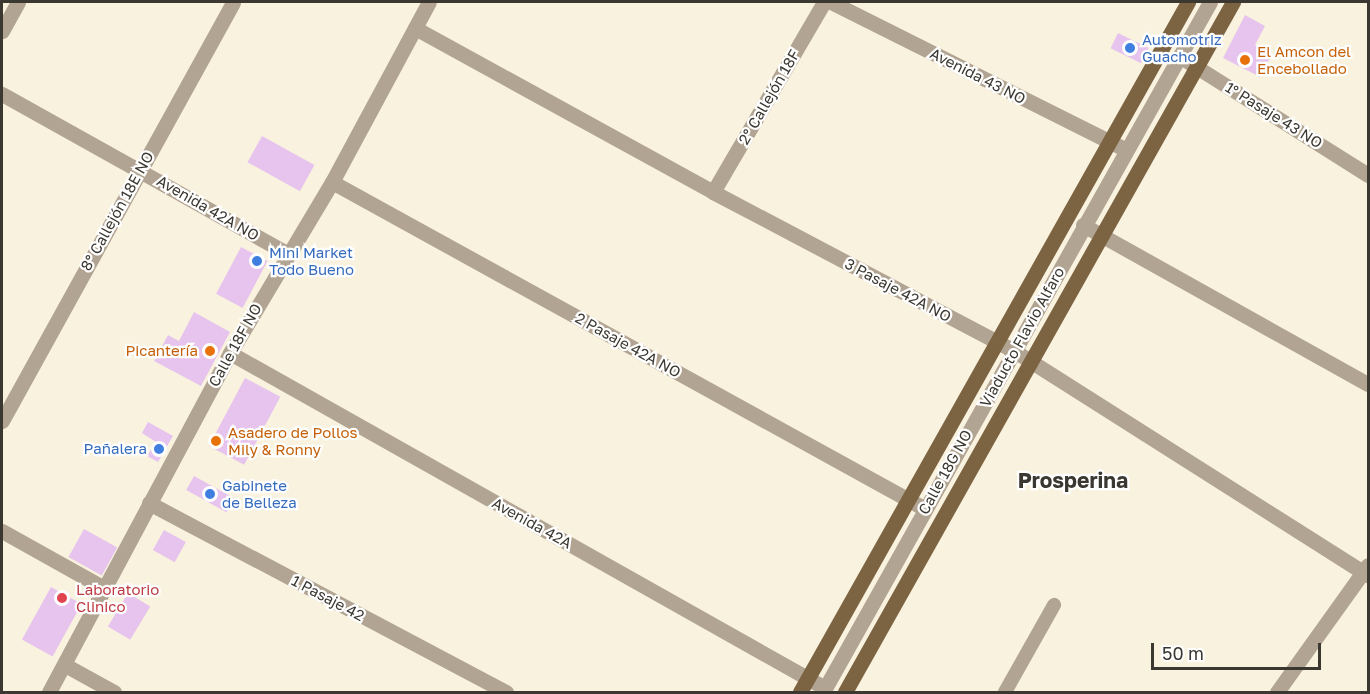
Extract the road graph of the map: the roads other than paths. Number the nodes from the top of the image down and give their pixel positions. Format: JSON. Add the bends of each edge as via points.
{"nodes":[{"id":1,"x":18,"y":2,"type":"edge"},
{"id":2,"x":233,"y":2,"type":"edge"},
{"id":3,"x":429,"y":2,"type":"edge"},
{"id":4,"x":824,"y":2,"type":"edge"},
{"id":5,"x":831,"y":2,"type":"edge"},
{"id":6,"x":1188,"y":2,"type":"edge"},
{"id":7,"x":1233,"y":2,"type":"edge"},
{"id":8,"x":1204,"y":3,"type":"edge"},
{"id":9,"x":414,"y":28,"type":"junction"},
{"id":10,"x":2,"y":31,"type":"edge"},
{"id":11,"x":1179,"y":56,"type":"junction"},
{"id":12,"x":2,"y":94,"type":"edge"},
{"id":13,"x":1126,"y":150,"type":"junction"},
{"id":14,"x":140,"y":169,"type":"junction"},
{"id":15,"x":1368,"y":175,"type":"edge"},
{"id":16,"x":332,"y":182,"type":"junction"},
{"id":17,"x":713,"y":192,"type":"junction"},
{"id":18,"x":1083,"y":225,"type":"junction"},
{"id":19,"x":287,"y":253,"type":"junction"},
{"id":20,"x":1013,"y":351,"type":"junction"},
{"id":21,"x":230,"y":353,"type":"junction"},
{"id":22,"x":1368,"y":384,"type":"edge"},
{"id":23,"x":2,"y":421,"type":"edge"},
{"id":24,"x":150,"y":503,"type":"junction"},
{"id":25,"x":925,"y":509,"type":"junction"},
{"id":26,"x":2,"y":531,"type":"edge"},
{"id":27,"x":1367,"y":571,"type":"edge"},
{"id":28,"x":104,"y":588,"type":"junction"},
{"id":29,"x":1054,"y":605,"type":"dead end"},
{"id":30,"x":65,"y":665,"type":"junction"},
{"id":31,"x":827,"y":691,"type":"edge"},
{"id":32,"x":49,"y":693,"type":"edge"},
{"id":33,"x":114,"y":693,"type":"edge"},
{"id":34,"x":506,"y":693,"type":"edge"},
{"id":35,"x":800,"y":693,"type":"edge"},
{"id":36,"x":845,"y":693,"type":"edge"},
{"id":37,"x":1005,"y":693,"type":"edge"},
{"id":38,"x":1277,"y":693,"type":"edge"}],
"edges":[{"from":1,"to":10,"type":"street"},
{"from":2,"to":14,"type":"street","name":"8° Callejón 18E NO"},
{"from":3,"to":9,"type":"street","name":"Calle 18F NO"},
{"from":4,"to":17,"type":"street","name":"2° Callejón 18F"},
{"from":5,"to":13,"type":"street","name":"Avenida 43 NO"},
{"from":6,"to":35,"type":"main road","name":"Viaducto Flavio Alfaro"},
{"from":7,"to":36,"type":"main road","name":"Viaducto Flavio Alfaro"},
{"from":8,"to":11,"type":"street","name":"Calle 18G NO"},
{"from":9,"to":16,"type":"street","name":"Calle 18F NO"},
{"from":9,"to":17,"type":"street","name":"3 Pasaje 42A NO"},
{"from":11,"to":13,"type":"street","name":"Calle 18G NO"},
{"from":11,"to":15,"type":"street","name":"1° Pasaje 43 NO"},
{"from":12,"to":14,"type":"street","name":"Avenida 42A NO"},
{"from":13,"to":18,"type":"street","name":"Calle 18G NO"},
{"from":14,"to":19,"type":"street","name":"Avenida 42A NO"},
{"from":14,"to":23,"type":"street","name":"8° Callejón 18E NO"},
{"from":16,"to":19,"type":"street","name":"Calle 18F NO"},
{"from":16,"to":25,"type":"street","name":"2 Pasaje 42A NO"},
{"from":17,"to":20,"type":"street","name":"3 Pasaje 42A NO"},
{"from":18,"to":20,"type":"street","name":"Calle 18G NO"},
{"from":18,"to":22,"type":"street"},
{"from":19,"to":21,"type":"street","name":"Calle 18F NO"},
{"from":20,"to":25,"type":"street","name":"Calle 18G NO"},
{"from":20,"to":27,"type":"street","name":"3 Pasaje 42A NO"},
{"from":21,"to":24,"type":"street","name":"Calle 18F NO"},
{"from":21,"to":31,"type":"street","name":"Avenida 42A"},
{"from":24,"to":28,"type":"street","name":"Calle 18F NO"},
{"from":24,"to":34,"type":"street","name":"1 Pasaje 42"},
{"from":25,"to":31,"type":"street","name":"Calle 18G NO"},
{"from":26,"to":28,"type":"street"},
{"from":27,"to":38,"type":"street"},
{"from":28,"to":30,"type":"street","name":"Calle 18F NO"},
{"from":29,"to":37,"type":"lane"},
{"from":30,"to":32,"type":"street","name":"Calle 18F NO"},
{"from":30,"to":33,"type":"street"}]}
